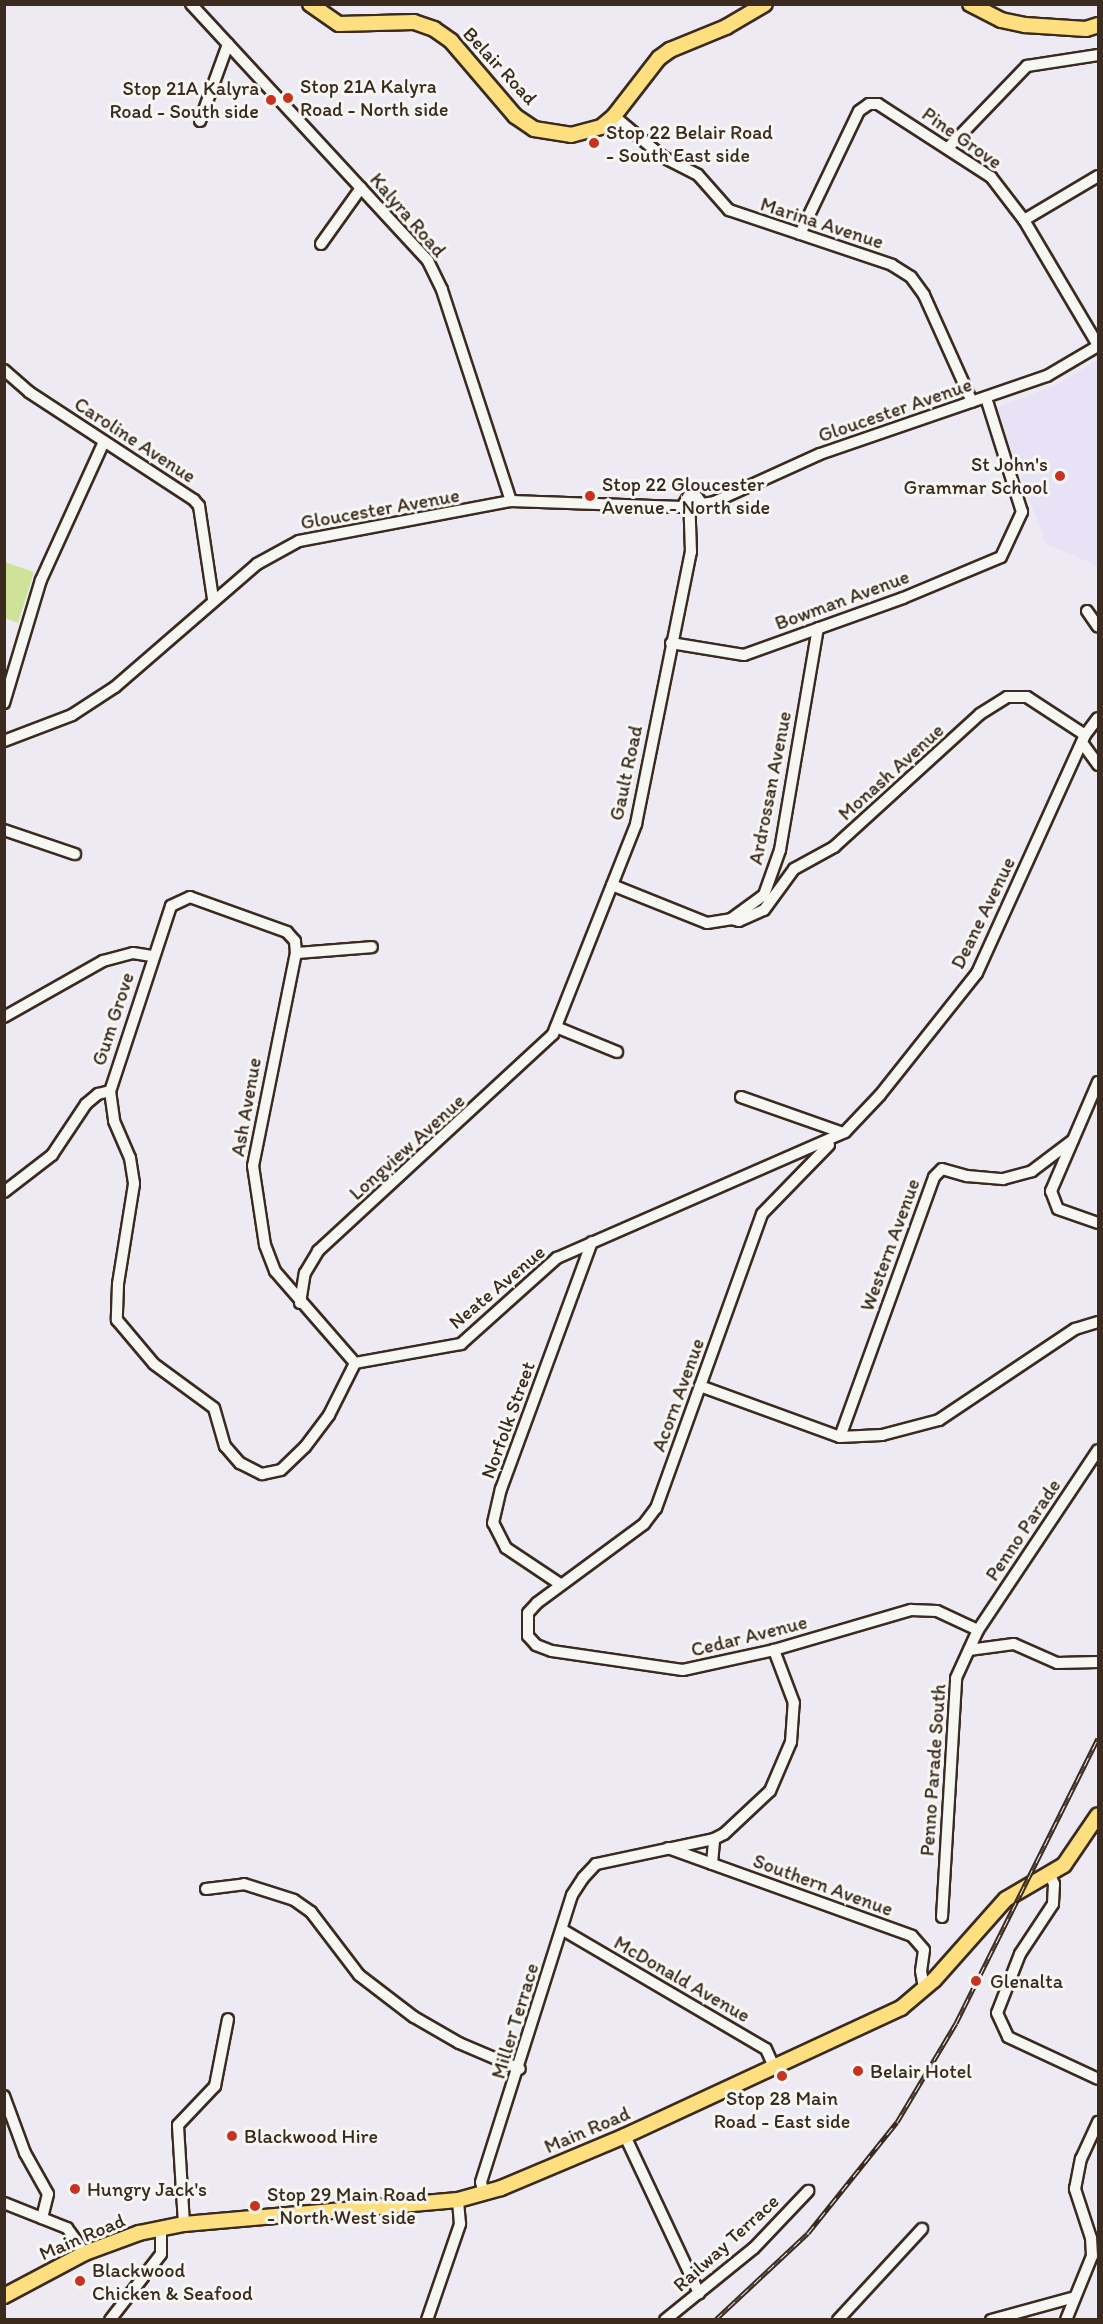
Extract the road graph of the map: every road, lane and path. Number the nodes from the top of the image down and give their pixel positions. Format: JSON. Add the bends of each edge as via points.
{"nodes":[{"id":1,"x":191,"y":4,"type":"edge"},
{"id":2,"x":310,"y":4,"type":"edge"},
{"id":3,"x":765,"y":4,"type":"edge"},
{"id":4,"x":970,"y":4,"type":"edge"},
{"id":5,"x":1098,"y":25,"type":"edge"},
{"id":6,"x":228,"y":44,"type":"junction"},
{"id":7,"x":1098,"y":55,"type":"edge"},
{"id":8,"x":614,"y":116,"type":"junction"},
{"id":9,"x":200,"y":121,"type":"dead end"},
{"id":10,"x":948,"y":148,"type":"junction"},
{"id":11,"x":1098,"y":176,"type":"edge"},
{"id":12,"x":361,"y":188,"type":"junction"},
{"id":13,"x":1024,"y":220,"type":"junction"},
{"id":14,"x":800,"y":234,"type":"junction"},
{"id":15,"x":321,"y":244,"type":"dead end"},
{"id":16,"x":1098,"y":346,"type":"edge"},
{"id":17,"x":4,"y":370,"type":"edge"},
{"id":18,"x":986,"y":398,"type":"junction"},
{"id":19,"x":972,"y":402,"type":"junction"},
{"id":20,"x":104,"y":442,"type":"junction"},
{"id":21,"x":511,"y":501,"type":"junction"},
{"id":22,"x":702,"y":504,"type":"junction"},
{"id":23,"x":682,"y":507,"type":"junction"},
{"id":24,"x":690,"y":517,"type":"junction"},
{"id":25,"x":213,"y":599,"type":"junction"},
{"id":26,"x":1087,"y":611,"type":"dead end"},
{"id":27,"x":1098,"y":627,"type":"edge"},
{"id":28,"x":818,"y":628,"type":"junction"},
{"id":29,"x":671,"y":643,"type":"junction"},
{"id":30,"x":4,"y":703,"type":"edge"},
{"id":31,"x":1098,"y":718,"type":"edge"},
{"id":32,"x":1084,"y":739,"type":"junction"},
{"id":33,"x":4,"y":741,"type":"edge"},
{"id":34,"x":1098,"y":765,"type":"edge"},
{"id":35,"x":4,"y":830,"type":"edge"},
{"id":36,"x":75,"y":854,"type":"dead end"},
{"id":37,"x":612,"y":885,"type":"junction"},
{"id":38,"x":731,"y":919,"type":"junction"},
{"id":39,"x":372,"y":947,"type":"dead end"},
{"id":40,"x":296,"y":953,"type":"junction"},
{"id":41,"x":152,"y":956,"type":"junction"},
{"id":42,"x":4,"y":1017,"type":"edge"},
{"id":43,"x":556,"y":1027,"type":"junction"},
{"id":44,"x":617,"y":1052,"type":"dead end"},
{"id":45,"x":1098,"y":1082,"type":"edge"},
{"id":46,"x":110,"y":1091,"type":"junction"},
{"id":47,"x":741,"y":1097,"type":"dead end"},
{"id":48,"x":841,"y":1135,"type":"junction"},
{"id":49,"x":1073,"y":1140,"type":"junction"},
{"id":50,"x":4,"y":1192,"type":"edge"},
{"id":51,"x":1098,"y":1223,"type":"edge"},
{"id":52,"x":592,"y":1242,"type":"junction"},
{"id":53,"x":300,"y":1303,"type":"junction"},
{"id":54,"x":1098,"y":1322,"type":"edge"},
{"id":55,"x":355,"y":1363,"type":"junction"},
{"id":56,"x":700,"y":1386,"type":"junction"},
{"id":57,"x":840,"y":1437,"type":"junction"},
{"id":58,"x":1098,"y":1450,"type":"edge"},
{"id":59,"x":560,"y":1584,"type":"junction"},
{"id":60,"x":978,"y":1630,"type":"junction"},
{"id":61,"x":528,"y":1636,"type":"joint"},
{"id":62,"x":774,"y":1650,"type":"junction"},
{"id":63,"x":969,"y":1650,"type":"junction"},
{"id":64,"x":1098,"y":1662,"type":"edge"},
{"id":65,"x":1098,"y":1815,"type":"edge"},
{"id":66,"x":714,"y":1839,"type":"junction"},
{"id":67,"x":668,"y":1848,"type":"junction"},
{"id":68,"x":711,"y":1864,"type":"junction"},
{"id":69,"x":1050,"y":1875,"type":"junction"},
{"id":70,"x":206,"y":1889,"type":"dead end"},
{"id":71,"x":942,"y":1917,"type":"dead end"},
{"id":72,"x":562,"y":1930,"type":"junction"},
{"id":73,"x":924,"y":1988,"type":"junction"},
{"id":74,"x":228,"y":2019,"type":"dead end"},
{"id":75,"x":774,"y":2067,"type":"junction"},
{"id":76,"x":520,"y":2070,"type":"junction"},
{"id":77,"x":1098,"y":2078,"type":"edge"},
{"id":78,"x":4,"y":2096,"type":"edge"},
{"id":79,"x":1098,"y":2122,"type":"edge"},
{"id":80,"x":625,"y":2136,"type":"junction"},
{"id":81,"x":808,"y":2191,"type":"dead end"},
{"id":82,"x":484,"y":2194,"type":"junction"},
{"id":83,"x":458,"y":2200,"type":"junction"},
{"id":84,"x":4,"y":2203,"type":"edge"},
{"id":85,"x":42,"y":2218,"type":"junction"},
{"id":86,"x":184,"y":2224,"type":"junction"},
{"id":87,"x":161,"y":2228,"type":"junction"},
{"id":88,"x":922,"y":2229,"type":"dead end"},
{"id":89,"x":85,"y":2253,"type":"junction"},
{"id":90,"x":699,"y":2294,"type":"junction"},
{"id":91,"x":4,"y":2296,"type":"edge"},
{"id":92,"x":1076,"y":2297,"type":"junction"},
{"id":93,"x":110,"y":2319,"type":"edge"},
{"id":94,"x":428,"y":2319,"type":"edge"},
{"id":95,"x":665,"y":2319,"type":"edge"},
{"id":96,"x":838,"y":2319,"type":"edge"},
{"id":97,"x":991,"y":2319,"type":"edge"},
{"id":98,"x":1066,"y":2319,"type":"edge"}],
"edges":[{"from":1,"to":6,"type":"street","name":"Kalyra Road"},
{"from":2,"to":8,"type":"main road","name":"Belair Road","via":[[339,24],[414,22],[435,29],[451,41],[515,116],[534,129],[571,135],[601,127]]},
{"from":3,"to":8,"type":"main road","name":"Belair Road","via":[[659,58]]},
{"from":4,"to":5,"type":"main road","via":[[1001,20],[1026,25],[1086,29]]},
{"from":6,"to":9,"type":"street"},
{"from":6,"to":12,"type":"street","name":"Kalyra Road"},
{"from":7,"to":10,"type":"street","via":[[1027,66]]},
{"from":8,"to":14,"type":"street","name":"Marina Avenue","via":[[663,157],[698,175],[729,210]]},
{"from":10,"to":13,"type":"street","name":"Pine Grove","via":[[991,177]]},
{"from":10,"to":14,"type":"street","name":"Pine Grove","via":[[886,108],[869,104],[859,111]]},
{"from":11,"to":13,"type":"street"},
{"from":12,"to":15,"type":"street"},
{"from":12,"to":21,"type":"street","name":"Kalyra Road","via":[[428,261],[437,278]]},
{"from":13,"to":16,"type":"street","name":"Pine Grove"},
{"from":14,"to":19,"type":"street","name":"Marina Avenue","via":[[892,265],[911,277],[924,295]]},
{"from":16,"to":18,"type":"street","name":"Gloucester Avenue","via":[[1047,376]]},
{"from":17,"to":20,"type":"street","name":"Caroline Avenue","via":[[29,392]]},
{"from":18,"to":19,"type":"street","name":"Gloucester Avenue"},
{"from":18,"to":28,"type":"street","name":"Bowman Avenue","via":[[1022,512],[1001,557]]},
{"from":19,"to":22,"type":"street","name":"Gloucester Avenue","via":[[820,454]]},
{"from":20,"to":25,"type":"street","name":"Caroline Avenue","via":[[187,494],[199,506]]},
{"from":20,"to":30,"type":"street","via":[[41,580]]},
{"from":21,"to":23,"type":"street","name":"Gloucester Avenue"},
{"from":21,"to":25,"type":"street","name":"Gloucester Avenue","via":[[299,541],[266,557]]},
{"from":22,"to":23,"type":"street","via":[[697,497],[688,497]]},
{"from":22,"to":24,"type":"street","via":[[700,513]]},
{"from":23,"to":24,"type":"street"},
{"from":24,"to":29,"type":"street","name":"Gault Road","via":[[691,552]]},
{"from":25,"to":33,"type":"street","name":"Gloucester Avenue","via":[[115,687],[72,715]]},
{"from":26,"to":27,"type":"street"},
{"from":28,"to":29,"type":"street","name":"Bowman Avenue","via":[[744,655]]},
{"from":28,"to":38,"type":"street","name":"Ardrossan Avenue","via":[[780,850],[764,895]]},
{"from":29,"to":37,"type":"street","name":"Gault Road","via":[[636,824]]},
{"from":31,"to":32,"type":"street","name":"Deane Avenue"},
{"from":32,"to":34,"type":"street","name":"Monash Avenue"},
{"from":32,"to":38,"type":"street","name":"Monash Avenue","via":[[1056,712],[1027,697],[1007,698],[980,714],[834,847],[794,869],[764,910],[739,921]]},
{"from":32,"to":48,"type":"street","name":"Deane Avenue","via":[[977,973],[880,1095]]},
{"from":35,"to":36,"type":"street"},
{"from":37,"to":38,"type":"street","via":[[707,923]]},
{"from":37,"to":43,"type":"street","name":"Gault Road"},
{"from":39,"to":40,"type":"street"},
{"from":40,"to":41,"type":"street","name":"Gum Grove","via":[[295,941],[287,932],[190,897],[171,906]]},
{"from":40,"to":53,"type":"street","name":"Ash Avenue","via":[[253,1166],[265,1245],[274,1271]]},
{"from":41,"to":42,"type":"street","via":[[133,952],[104,961]]},
{"from":41,"to":46,"type":"street","name":"Gum Grove"},
{"from":43,"to":44,"type":"street"},
{"from":43,"to":53,"type":"street","name":"Longview Avenue","via":[[546,1044],[318,1251],[305,1273]]},
{"from":45,"to":49,"type":"street"},
{"from":46,"to":50,"type":"street","name":"Gum Grove","via":[[86,1104],[52,1155]]},
{"from":46,"to":55,"type":"street","via":[[114,1121],[130,1158],[134,1184],[118,1284],[117,1320],[154,1364],[214,1408],[225,1446],[240,1463],[262,1474],[281,1470],[329,1415]]},
{"from":47,"to":48,"type":"street"},
{"from":48,"to":52,"type":"street","name":"Neate Avenue"},
{"from":48,"to":56,"type":"street","name":"Acorn Avenue","via":[[762,1214]]},
{"from":49,"to":51,"type":"street","via":[[1051,1191],[1058,1209]]},
{"from":49,"to":57,"type":"street","name":"Western Avenue","via":[[1032,1171],[1003,1179],[942,1169],[934,1177]]},
{"from":52,"to":55,"type":"street","name":"Neate Avenue","via":[[557,1258],[461,1344]]},
{"from":52,"to":59,"type":"street","name":"Norfolk Street","via":[[501,1489],[493,1523],[506,1548]]},
{"from":53,"to":55,"type":"street","name":"Ash Avenue"},
{"from":54,"to":57,"type":"street","via":[[1075,1329],[939,1420],[882,1435]]},
{"from":56,"to":57,"type":"street"},
{"from":56,"to":59,"type":"street","name":"Acorn Avenue","via":[[656,1508],[644,1524]]},
{"from":58,"to":60,"type":"street","name":"Penno Parade"},
{"from":59,"to":61,"type":"street","name":"Acorn Avenue","via":[[528,1613]]},
{"from":60,"to":62,"type":"street","name":"Cedar Avenue","via":[[937,1611],[911,1610]]},
{"from":60,"to":63,"type":"street","name":"Penno Parade South"},
{"from":61,"to":62,"type":"street","name":"Cedar Avenue","via":[[536,1645],[552,1651],[683,1670]]},
{"from":62,"to":66,"type":"street","via":[[794,1703],[791,1742],[770,1791]]},
{"from":63,"to":64,"type":"street","via":[[1014,1644],[1057,1663]]},
{"from":63,"to":71,"type":"street","name":"Penno Parade South","via":[[956,1678]]},
{"from":65,"to":69,"type":"main road","name":"Main Road","via":[[1064,1865]]},
{"from":66,"to":67,"type":"street"},
{"from":66,"to":68,"type":"street"},
{"from":67,"to":68,"type":"street","name":"Southern Avenue"},
{"from":67,"to":72,"type":"street","name":"Miller Terrace","via":[[596,1864],[573,1895]]},
{"from":68,"to":73,"type":"street","name":"Southern Avenue","via":[[912,1936],[924,1950]]},
{"from":69,"to":73,"type":"main road","name":"Main Road","via":[[1006,1899]]},
{"from":69,"to":77,"type":"street","via":[[1054,1884],[1053,1904],[1020,1954],[997,2013],[1000,2027],[1014,2041]]},
{"from":70,"to":76,"type":"street","via":[[244,1884],[294,1900],[311,1912],[359,1975],[414,2017],[459,2043]]},
{"from":72,"to":75,"type":"street","name":"McDonald Avenue","via":[[766,2049]]},
{"from":72,"to":76,"type":"street","name":"Miller Terrace"},
{"from":73,"to":75,"type":"main road","name":"Main Road","via":[[901,2008]]},
{"from":74,"to":86,"type":"street","via":[[215,2086],[178,2125]]},
{"from":75,"to":80,"type":"main road","name":"Main Road"},
{"from":76,"to":82,"type":"street","name":"Miller Terrace","via":[[481,2182]]},
{"from":78,"to":85,"type":"street","via":[[25,2153],[48,2194]]},
{"from":79,"to":92,"type":"street","via":[[1076,2175],[1077,2198],[1093,2247]]},
{"from":80,"to":82,"type":"main road","name":"Main Road"},
{"from":80,"to":90,"type":"street"},
{"from":81,"to":90,"type":"street","name":"Railway Terrace","via":[[777,2227]]},
{"from":82,"to":83,"type":"main road","name":"Main Road"},
{"from":83,"to":86,"type":"main road","name":"Main Road"},
{"from":83,"to":94,"type":"street","via":[[460,2224]]},
{"from":84,"to":85,"type":"street"},
{"from":85,"to":89,"type":"street","via":[[67,2228]]},
{"from":86,"to":87,"type":"main road","name":"Main Road"},
{"from":87,"to":89,"type":"main road","name":"Main Road"},
{"from":87,"to":93,"type":"street","via":[[160,2254]]},
{"from":88,"to":96,"type":"street"},
{"from":89,"to":91,"type":"main road","name":"Main Road"},
{"from":90,"to":95,"type":"street","name":"Railway Terrace"},
{"from":92,"to":97,"type":"street"},
{"from":92,"to":98,"type":"street"}]}
